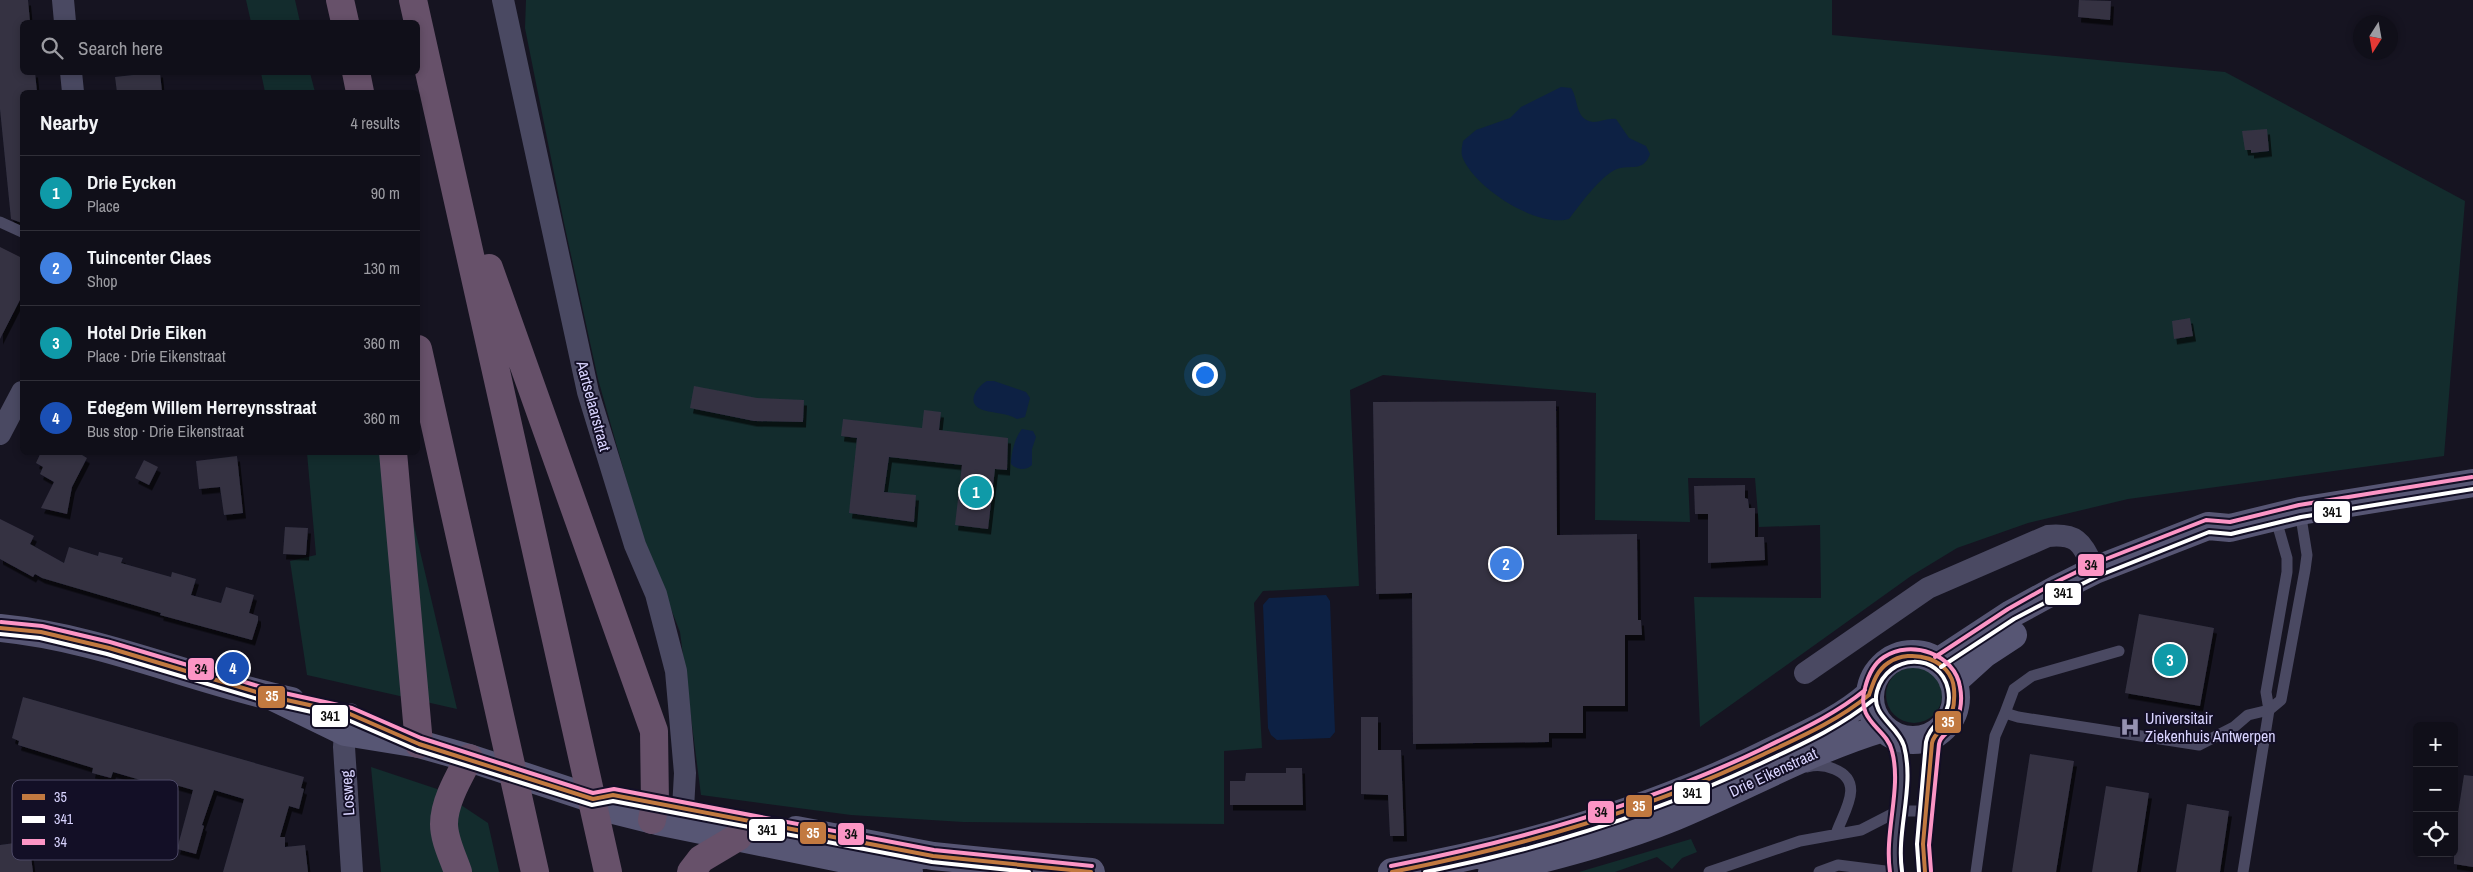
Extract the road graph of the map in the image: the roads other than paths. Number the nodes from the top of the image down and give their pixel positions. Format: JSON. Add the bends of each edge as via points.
{"nodes":[{"id":1,"x":63,"y":0,"type":"edge"},
{"id":2,"x":340,"y":0,"type":"edge"},
{"id":3,"x":414,"y":0,"type":"edge"},
{"id":4,"x":503,"y":0,"type":"edge"},
{"id":5,"x":66,"y":20,"type":"edge"},
{"id":6,"x":345,"y":20,"type":"edge"},
{"id":7,"x":418,"y":20,"type":"edge"},
{"id":8,"x":420,"y":27,"type":"edge"},
{"id":9,"x":71,"y":75,"type":"edge"},
{"id":10,"x":357,"y":75,"type":"edge"},
{"id":11,"x":73,"y":90,"type":"edge"},
{"id":12,"x":360,"y":90,"type":"edge"},
{"id":13,"x":448,"y":154,"type":"junction"},
{"id":14,"x":0,"y":222,"type":"edge"},
{"id":15,"x":20,"y":231,"type":"edge"},
{"id":16,"x":420,"y":359,"type":"edge"},
{"id":17,"x":20,"y":396,"type":"edge"},
{"id":18,"x":0,"y":434,"type":"edge"},
{"id":19,"x":393,"y":455,"type":"edge"},
{"id":20,"x":2470,"y":485,"type":"edge"},
{"id":21,"x":2288,"y":514,"type":"junction"},
{"id":22,"x":2230,"y":528,"type":"junction"},
{"id":23,"x":2095,"y":570,"type":"junction"},
{"id":24,"x":0,"y":628,"type":"edge"},
{"id":25,"x":2119,"y":651,"type":"dead end"},
{"id":26,"x":1945,"y":672,"type":"junction"},
{"id":27,"x":1805,"y":673,"type":"dead end"},
{"id":28,"x":1869,"y":695,"type":"junction"},
{"id":29,"x":2269,"y":710,"type":"junction"},
{"id":30,"x":2005,"y":713,"type":"junction"},
{"id":31,"x":347,"y":723,"type":"junction"},
{"id":32,"x":1888,"y":731,"type":"junction"},
{"id":33,"x":1934,"y":735,"type":"junction"},
{"id":34,"x":419,"y":744,"type":"junction"},
{"id":35,"x":468,"y":758,"type":"junction"},
{"id":36,"x":1789,"y":766,"type":"junction"},
{"id":37,"x":683,"y":810,"type":"junction"},
{"id":38,"x":1898,"y":810,"type":"junction"},
{"id":39,"x":654,"y":812,"type":"junction"},
{"id":40,"x":1928,"y":812,"type":"junction"},
{"id":41,"x":1836,"y":834,"type":"junction"},
{"id":42,"x":738,"y":837,"type":"junction"},
{"id":43,"x":607,"y":866,"type":"edge"},
{"id":44,"x":1483,"y":867,"type":"edge"},
{"id":45,"x":352,"y":872,"type":"edge"},
{"id":46,"x":458,"y":872,"type":"edge"},
{"id":47,"x":535,"y":872,"type":"edge"},
{"id":48,"x":691,"y":872,"type":"edge"},
{"id":49,"x":908,"y":872,"type":"edge"},
{"id":50,"x":1091,"y":872,"type":"edge"},
{"id":51,"x":1392,"y":872,"type":"edge"},
{"id":52,"x":1709,"y":872,"type":"edge"},
{"id":53,"x":1818,"y":872,"type":"edge"},
{"id":54,"x":1894,"y":872,"type":"edge"},
{"id":55,"x":1925,"y":872,"type":"edge"},
{"id":56,"x":1976,"y":872,"type":"edge"},
{"id":57,"x":2243,"y":872,"type":"edge"}],
"edges":[{"from":1,"to":5,"type":"street"},
{"from":2,"to":6,"type":"highway"},
{"from":3,"to":7,"type":"highway"},
{"from":4,"to":37,"type":"street","name":"Aartselaarstraat","via":[[588,392],[635,545],[656,594],[676,671],[685,773]]},
{"from":8,"to":13,"type":"highway"},
{"from":9,"to":11,"type":"street"},
{"from":10,"to":12,"type":"highway"},
{"from":13,"to":39,"type":"highway","via":[[654,731]]},
{"from":13,"to":43,"type":"highway"},
{"from":14,"to":15,"type":"lane"},
{"from":16,"to":47,"type":"highway"},
{"from":17,"to":18,"type":"street"},
{"from":19,"to":34,"type":"highway"},
{"from":20,"to":21,"type":"street"},
{"from":21,"to":22,"type":"street"},
{"from":21,"to":29,"type":"lane","via":[[2287,572],[2266,692]]},
{"from":21,"to":29,"type":"lane","via":[[2307,555],[2306,570],[2281,700]]},
{"from":22,"to":23,"type":"street","via":[[2208,526]]},
{"from":22,"to":26,"type":"street","via":[[2214,543],[2161,559],[2063,604],[1984,654]]},
{"from":23,"to":26,"type":"street","via":[[2010,614]]},
{"from":23,"to":27,"type":"street","via":[[2076,539],[2069,535],[2048,536],[1928,588]]},
{"from":24,"to":31,"type":"street","via":[[42,632],[109,648],[273,697]]},
{"from":25,"to":30,"type":"lane","via":[[2032,676],[2014,689]]},
{"from":26,"to":28,"type":"street","via":[[1923,655],[1892,659],[1874,679]]},
{"from":26,"to":33,"type":"street","via":[[1956,698],[1953,713],[1942,730]]},
{"from":28,"to":32,"type":"street","via":[[1875,719]]},
{"from":28,"to":44,"type":"street","name":"Drie Eikenstraat","via":[[1835,720],[1698,786],[1570,830]]},
{"from":29,"to":30,"type":"lane","via":[[2248,715],[2234,727],[2199,745]]},
{"from":29,"to":57,"type":"lane"},
{"from":30,"to":56,"type":"lane","via":[[1995,736]]},
{"from":31,"to":34,"type":"street"},
{"from":31,"to":45,"type":"street","name":"Losweg"},
{"from":32,"to":33,"type":"street","via":[[1902,738],[1918,740]]},
{"from":32,"to":36,"type":"street","name":"Drie Eikenstraat","via":[[1845,739]]},
{"from":32,"to":38,"type":"lane","via":[[1899,750]]},
{"from":33,"to":40,"type":"lane"},
{"from":34,"to":35,"type":"street"},
{"from":35,"to":39,"type":"street","via":[[593,799],[613,795]]},
{"from":35,"to":46,"type":"highway","via":[[444,823]]},
{"from":36,"to":41,"type":"lane","via":[[1802,770],[1824,765],[1842,773],[1851,794]]},
{"from":36,"to":44,"type":"street","name":"Drie Eikenstraat","via":[[1663,821],[1612,839]]},
{"from":37,"to":39,"type":"street"},
{"from":37,"to":50,"type":"street","via":[[934,856]]},
{"from":38,"to":40,"type":"lane"},
{"from":38,"to":41,"type":"lane","via":[[1861,830]]},
{"from":38,"to":54,"type":"lane","via":[[1892,854]]},
{"from":39,"to":42,"type":"street"},
{"from":40,"to":55,"type":"lane","via":[[1922,840]]},
{"from":41,"to":52,"type":"lane","via":[[1800,841]]},
{"from":42,"to":48,"type":"highway","via":[[702,859]]},
{"from":42,"to":49,"type":"street"},
{"from":44,"to":51,"type":"street","name":"Drie Eikenstraat"},
{"from":53,"to":54,"type":"lane","via":[[1838,865]]}]}
